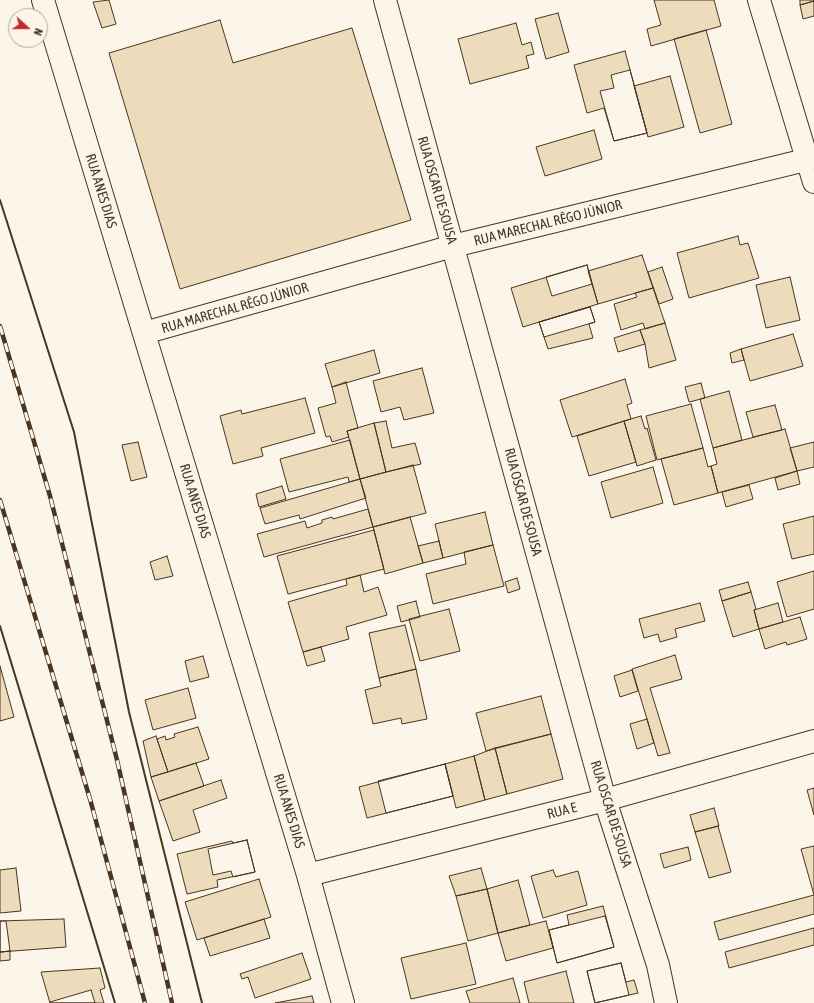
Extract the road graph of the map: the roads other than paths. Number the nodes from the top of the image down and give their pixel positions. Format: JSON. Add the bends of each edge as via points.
{"nodes":[{"id":1,"x":43,"y":0,"type":"edge"},
{"id":2,"x":385,"y":0,"type":"edge"},
{"id":3,"x":759,"y":0,"type":"edge"},
{"id":4,"x":811,"y":159,"type":"edge"},
{"id":5,"x":814,"y":182,"type":"edge"},
{"id":6,"x":453,"y":246,"type":"junction"},
{"id":7,"x":144,"y":333,"type":"junction"},
{"id":8,"x":814,"y":741,"type":"edge"},
{"id":9,"x":605,"y":800,"type":"junction"},
{"id":10,"x":308,"y":875,"type":"junction"},
{"id":11,"x":343,"y":1003,"type":"edge"},
{"id":12,"x":666,"y":1003,"type":"edge"}],
"edges":[{"from":1,"to":7,"type":"street","name":"RUA ANES DIAS"},
{"from":2,"to":6,"type":"street","name":"RUA OSCAR DE SOUSA"},
{"from":3,"to":4,"type":"street"},
{"from":4,"to":5,"type":"street"},
{"from":4,"to":6,"type":"street","name":"RUA MARECHAL RÊGO JÚNIOR"},
{"from":6,"to":7,"type":"street","name":"RUA MARECHAL RÊGO JÚNIOR"},
{"from":6,"to":9,"type":"street","name":"RUA OSCAR DE SOUSA"},
{"from":7,"to":10,"type":"street","name":"RUA ANES DIAS"},
{"from":8,"to":9,"type":"street","name":"RUA E"},
{"from":9,"to":10,"type":"street","name":"RUA E"},
{"from":9,"to":12,"type":"street","name":"RUA OSCAR DE SOUSA","via":[[658,965]]},
{"from":10,"to":11,"type":"street","name":"RUA ANES DIAS"}]}
